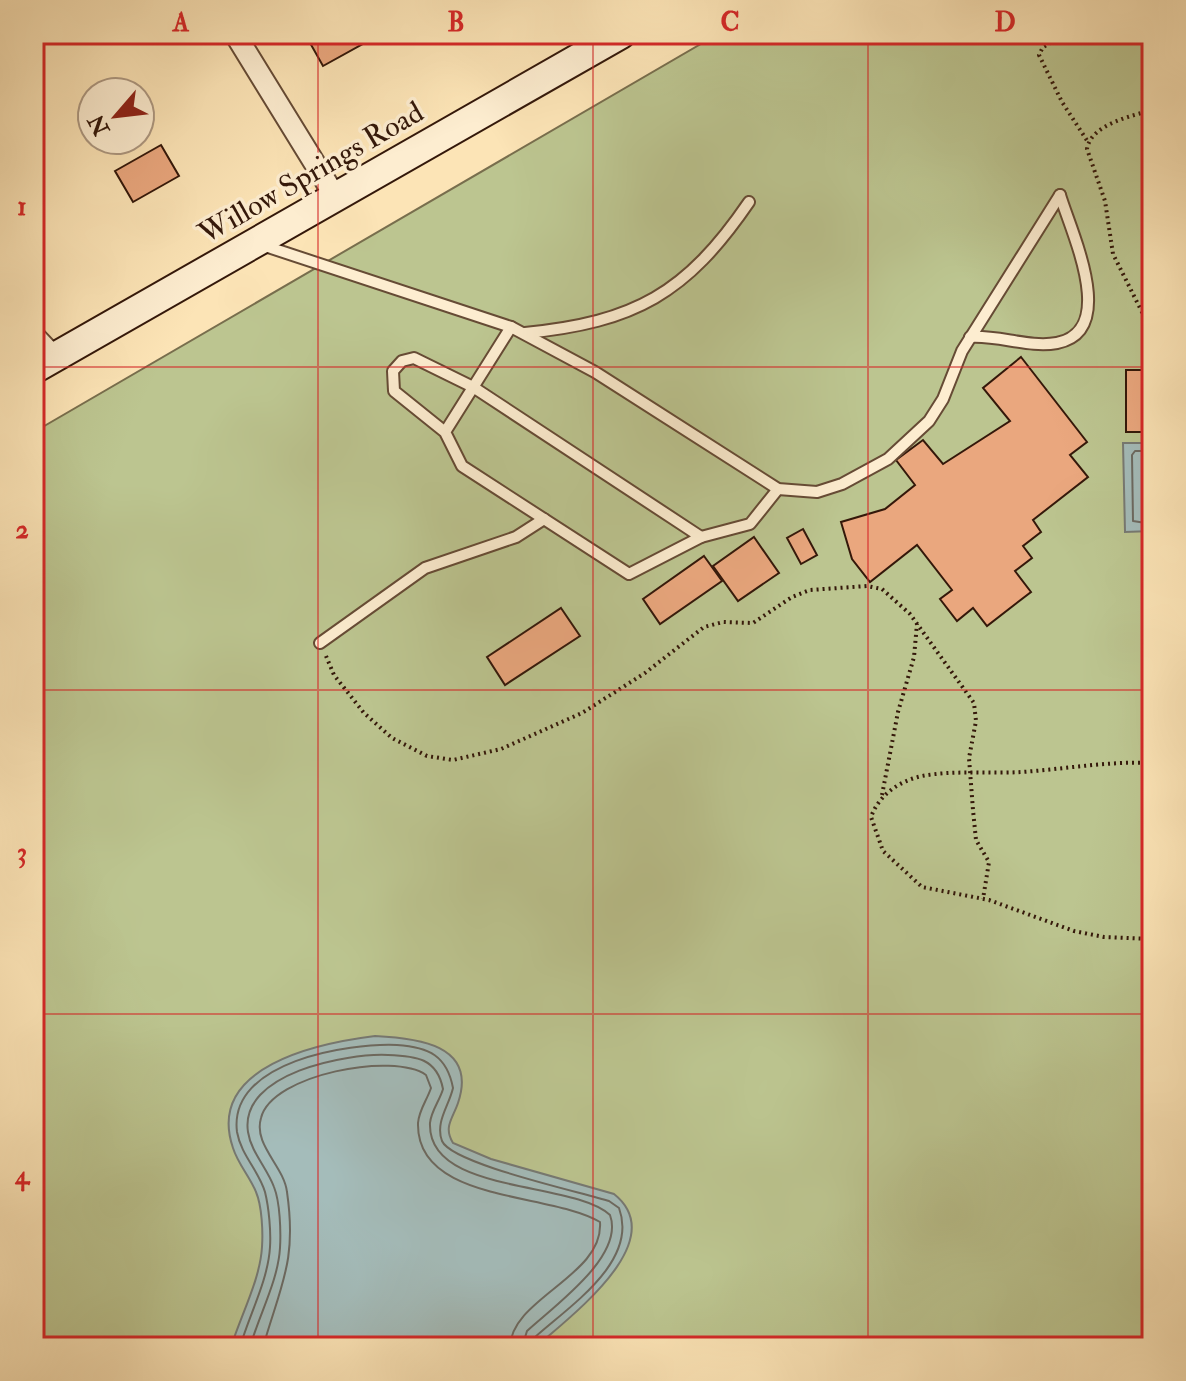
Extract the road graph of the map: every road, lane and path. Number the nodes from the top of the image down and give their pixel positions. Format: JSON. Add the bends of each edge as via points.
{"nodes":[{"id":1,"x":235,"y":34,"type":"edge"},
{"id":2,"x":621,"y":34,"type":"edge"},
{"id":3,"x":1067,"y":34,"type":"edge"},
{"id":4,"x":1152,"y":110,"type":"edge"},
{"id":5,"x":1088,"y":142,"type":"junction"},
{"id":6,"x":336,"y":198,"type":"junction"},
{"id":7,"x":749,"y":202,"type":"dead end"},
{"id":8,"x":257,"y":243,"type":"junction"},
{"id":9,"x":511,"y":327,"type":"junction"},
{"id":10,"x":1152,"y":332,"type":"edge"},
{"id":11,"x":523,"y":333,"type":"junction"},
{"id":12,"x":34,"y":336,"type":"edge"},
{"id":13,"x":970,"y":337,"type":"junction"},
{"id":14,"x":44,"y":363,"type":"edge"},
{"id":15,"x":473,"y":387,"type":"junction"},
{"id":16,"x":445,"y":432,"type":"junction"},
{"id":17,"x":778,"y":489,"type":"junction"},
{"id":18,"x":544,"y":519,"type":"junction"},
{"id":19,"x":701,"y":537,"type":"junction"},
{"id":20,"x":917,"y":624,"type":"junction"},
{"id":21,"x":320,"y":643,"type":"joint"},
{"id":22,"x":1152,"y":763,"type":"edge"},
{"id":23,"x":970,"y":774,"type":"junction"},
{"id":24,"x":882,"y":797,"type":"junction"},
{"id":25,"x":983,"y":899,"type":"junction"},
{"id":26,"x":1152,"y":939,"type":"edge"}],
"edges":[{"from":1,"to":6,"type":"street"},
{"from":2,"to":6,"type":"main road","name":"Willow Springs Road"},
{"from":3,"to":5,"type":"path","via":[[1039,55]]},
{"from":4,"to":5,"type":"path","via":[[1103,129]]},
{"from":5,"to":10,"type":"path","via":[[1088,159],[1108,215],[1109,244]]},
{"from":6,"to":8,"type":"main road","name":"Willow Springs Road"},
{"from":7,"to":11,"type":"lane","via":[[723,240],[656,298],[583,327]]},
{"from":8,"to":9,"type":"lane"},
{"from":8,"to":14,"type":"main road","name":"Willow Springs Road"},
{"from":9,"to":11,"type":"lane"},
{"from":9,"to":15,"type":"lane"},
{"from":11,"to":17,"type":"lane","via":[[595,372]]},
{"from":12,"to":14,"type":"street"},
{"from":13,"to":13,"type":"lane","via":[[1060,195],[1089,289],[1082,328],[1057,343]]},
{"from":13,"to":17,"type":"lane","via":[[929,421],[888,459],[817,492]]},
{"from":15,"to":16,"type":"lane"},
{"from":15,"to":16,"type":"lane","via":[[414,358],[393,371],[398,396]]},
{"from":15,"to":19,"type":"lane"},
{"from":16,"to":18,"type":"lane","via":[[462,466]]},
{"from":17,"to":19,"type":"lane","via":[[750,524]]},
{"from":18,"to":19,"type":"lane","via":[[629,574]]},
{"from":18,"to":21,"type":"lane","via":[[516,537],[425,568]]},
{"from":20,"to":21,"type":"path","via":[[882,589],[810,590],[753,623],[704,627],[582,713],[501,749],[453,760],[427,756],[392,738],[334,675]]},
{"from":20,"to":23,"type":"path","via":[[974,703]]},
{"from":20,"to":24,"type":"path"},
{"from":22,"to":23,"type":"path"},
{"from":23,"to":24,"type":"path","via":[[923,776]]},
{"from":23,"to":25,"type":"path","via":[[976,840],[989,862]]},
{"from":24,"to":25,"type":"path","via":[[871,817],[872,828],[892,863],[922,887]]},
{"from":25,"to":26,"type":"path","via":[[1074,931]]}]}
